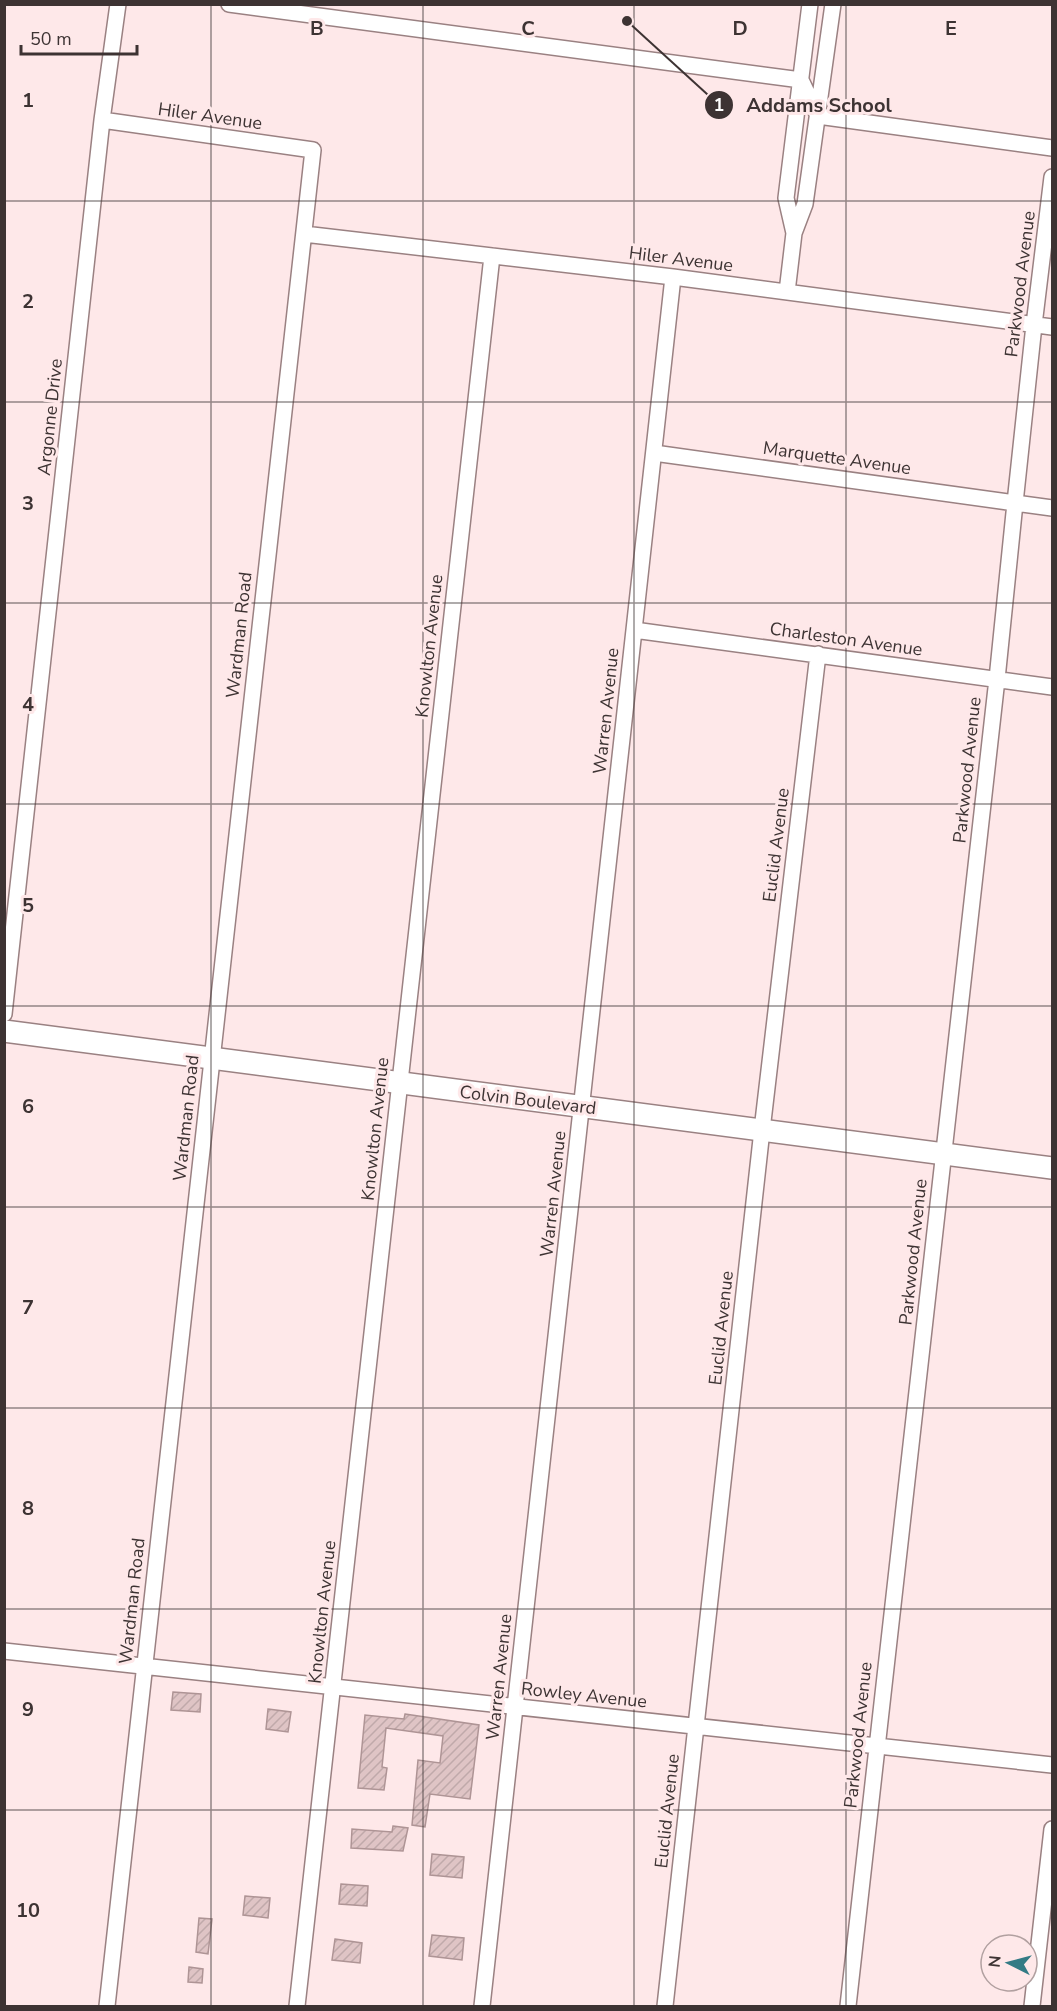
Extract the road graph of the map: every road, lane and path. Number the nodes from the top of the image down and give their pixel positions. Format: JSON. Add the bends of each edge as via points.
{"nodes":[{"id":1,"x":118,"y":4,"type":"edge"},
{"id":2,"x":229,"y":4,"type":"edge"},
{"id":3,"x":810,"y":4,"type":"edge"},
{"id":4,"x":833,"y":4,"type":"edge"},
{"id":5,"x":801,"y":80,"type":"junction"},
{"id":6,"x":818,"y":116,"type":"junction"},
{"id":7,"x":102,"y":120,"type":"junction"},
{"id":8,"x":1053,"y":148,"type":"edge"},
{"id":9,"x":313,"y":150,"type":"joint"},
{"id":10,"x":1053,"y":177,"type":"edge"},
{"id":11,"x":794,"y":233,"type":"junction"},
{"id":12,"x":304,"y":234,"type":"junction"},
{"id":13,"x":492,"y":256,"type":"junction"},
{"id":14,"x":673,"y":277,"type":"junction"},
{"id":15,"x":786,"y":292,"type":"junction"},
{"id":16,"x":1034,"y":325,"type":"junction"},
{"id":17,"x":1053,"y":327,"type":"edge"},
{"id":18,"x":654,"y":453,"type":"junction"},
{"id":19,"x":1016,"y":503,"type":"junction"},
{"id":20,"x":1053,"y":508,"type":"edge"},
{"id":21,"x":634,"y":630,"type":"junction"},
{"id":22,"x":818,"y":654,"type":"junction"},
{"id":23,"x":997,"y":680,"type":"junction"},
{"id":24,"x":1053,"y":687,"type":"edge"},
{"id":25,"x":4,"y":1014,"type":"edge"},
{"id":26,"x":4,"y":1030,"type":"edge"},
{"id":27,"x":212,"y":1058,"type":"junction"},
{"id":28,"x":400,"y":1083,"type":"junction"},
{"id":29,"x":583,"y":1107,"type":"junction"},
{"id":30,"x":762,"y":1130,"type":"junction"},
{"id":31,"x":944,"y":1154,"type":"junction"},
{"id":32,"x":1053,"y":1168,"type":"edge"},
{"id":33,"x":4,"y":1651,"type":"edge"},
{"id":34,"x":145,"y":1666,"type":"junction"},
{"id":35,"x":333,"y":1687,"type":"junction"},
{"id":36,"x":515,"y":1707,"type":"junction"},
{"id":37,"x":696,"y":1726,"type":"junction"},
{"id":38,"x":877,"y":1746,"type":"junction"},
{"id":39,"x":1053,"y":1765,"type":"edge"},
{"id":40,"x":1053,"y":1829,"type":"edge"},
{"id":41,"x":107,"y":2007,"type":"edge"},
{"id":42,"x":297,"y":2007,"type":"edge"},
{"id":43,"x":482,"y":2007,"type":"edge"},
{"id":44,"x":665,"y":2007,"type":"edge"},
{"id":45,"x":848,"y":2007,"type":"edge"},
{"id":46,"x":1032,"y":2007,"type":"edge"}],
"edges":[{"from":1,"to":7,"type":"street","name":"Argonne Drive"},
{"from":2,"to":5,"type":"street"},
{"from":3,"to":5,"type":"street"},
{"from":4,"to":6,"type":"street"},
{"from":5,"to":6,"type":"street"},
{"from":5,"to":11,"type":"street","via":[[786,198]]},
{"from":6,"to":8,"type":"street"},
{"from":6,"to":11,"type":"street","via":[[805,204]]},
{"from":7,"to":9,"type":"street","name":"Hiler Avenue"},
{"from":7,"to":25,"type":"street","name":"Argonne Drive"},
{"from":9,"to":12,"type":"street","name":"Wardman Road"},
{"from":10,"to":16,"type":"street","name":"Parkwood Avenue"},
{"from":11,"to":15,"type":"street"},
{"from":12,"to":13,"type":"street","name":"Hiler Avenue"},
{"from":12,"to":27,"type":"street","name":"Wardman Road"},
{"from":13,"to":14,"type":"street","name":"Hiler Avenue"},
{"from":13,"to":28,"type":"street","name":"Knowlton Avenue"},
{"from":14,"to":15,"type":"street","name":"Hiler Avenue"},
{"from":14,"to":18,"type":"street","name":"Warren Avenue"},
{"from":15,"to":16,"type":"street","name":"Hiler Avenue"},
{"from":16,"to":17,"type":"street","name":"Hiler Avenue"},
{"from":16,"to":19,"type":"street","name":"Parkwood Avenue"},
{"from":18,"to":19,"type":"street","name":"Marquette Avenue"},
{"from":18,"to":21,"type":"street","name":"Warren Avenue"},
{"from":19,"to":20,"type":"street","name":"Marquette Avenue"},
{"from":19,"to":23,"type":"street","name":"Parkwood Avenue"},
{"from":21,"to":22,"type":"street","name":"Charleston Avenue"},
{"from":21,"to":29,"type":"street","name":"Warren Avenue"},
{"from":22,"to":23,"type":"street","name":"Charleston Avenue"},
{"from":22,"to":30,"type":"street","name":"Euclid Avenue"},
{"from":23,"to":24,"type":"street","name":"Charleston Avenue"},
{"from":23,"to":31,"type":"street","name":"Parkwood Avenue"},
{"from":26,"to":27,"type":"street","name":"Colvin Boulevard"},
{"from":27,"to":28,"type":"street","name":"Colvin Boulevard"},
{"from":27,"to":34,"type":"street","name":"Wardman Road"},
{"from":28,"to":29,"type":"street","name":"Colvin Boulevard"},
{"from":28,"to":35,"type":"street","name":"Knowlton Avenue"},
{"from":29,"to":30,"type":"street","name":"Colvin Boulevard"},
{"from":29,"to":36,"type":"street","name":"Warren Avenue"},
{"from":30,"to":31,"type":"street","name":"Colvin Boulevard"},
{"from":30,"to":37,"type":"street","name":"Euclid Avenue"},
{"from":31,"to":32,"type":"street","name":"Colvin Boulevard"},
{"from":31,"to":38,"type":"street","name":"Parkwood Avenue"},
{"from":33,"to":34,"type":"street","name":"Rowley Avenue"},
{"from":34,"to":35,"type":"street","name":"Rowley Avenue"},
{"from":34,"to":41,"type":"street","name":"Wardman Road"},
{"from":35,"to":36,"type":"street","name":"Rowley Avenue"},
{"from":35,"to":42,"type":"street","name":"Knowlton Avenue"},
{"from":36,"to":37,"type":"street","name":"Rowley Avenue"},
{"from":36,"to":43,"type":"street","name":"Warren Avenue"},
{"from":37,"to":38,"type":"street","name":"Rowley Avenue"},
{"from":37,"to":44,"type":"street","name":"Euclid Avenue"},
{"from":38,"to":39,"type":"street","name":"Rowley Avenue"},
{"from":38,"to":45,"type":"street","name":"Parkwood Avenue"},
{"from":40,"to":46,"type":"street"}]}
